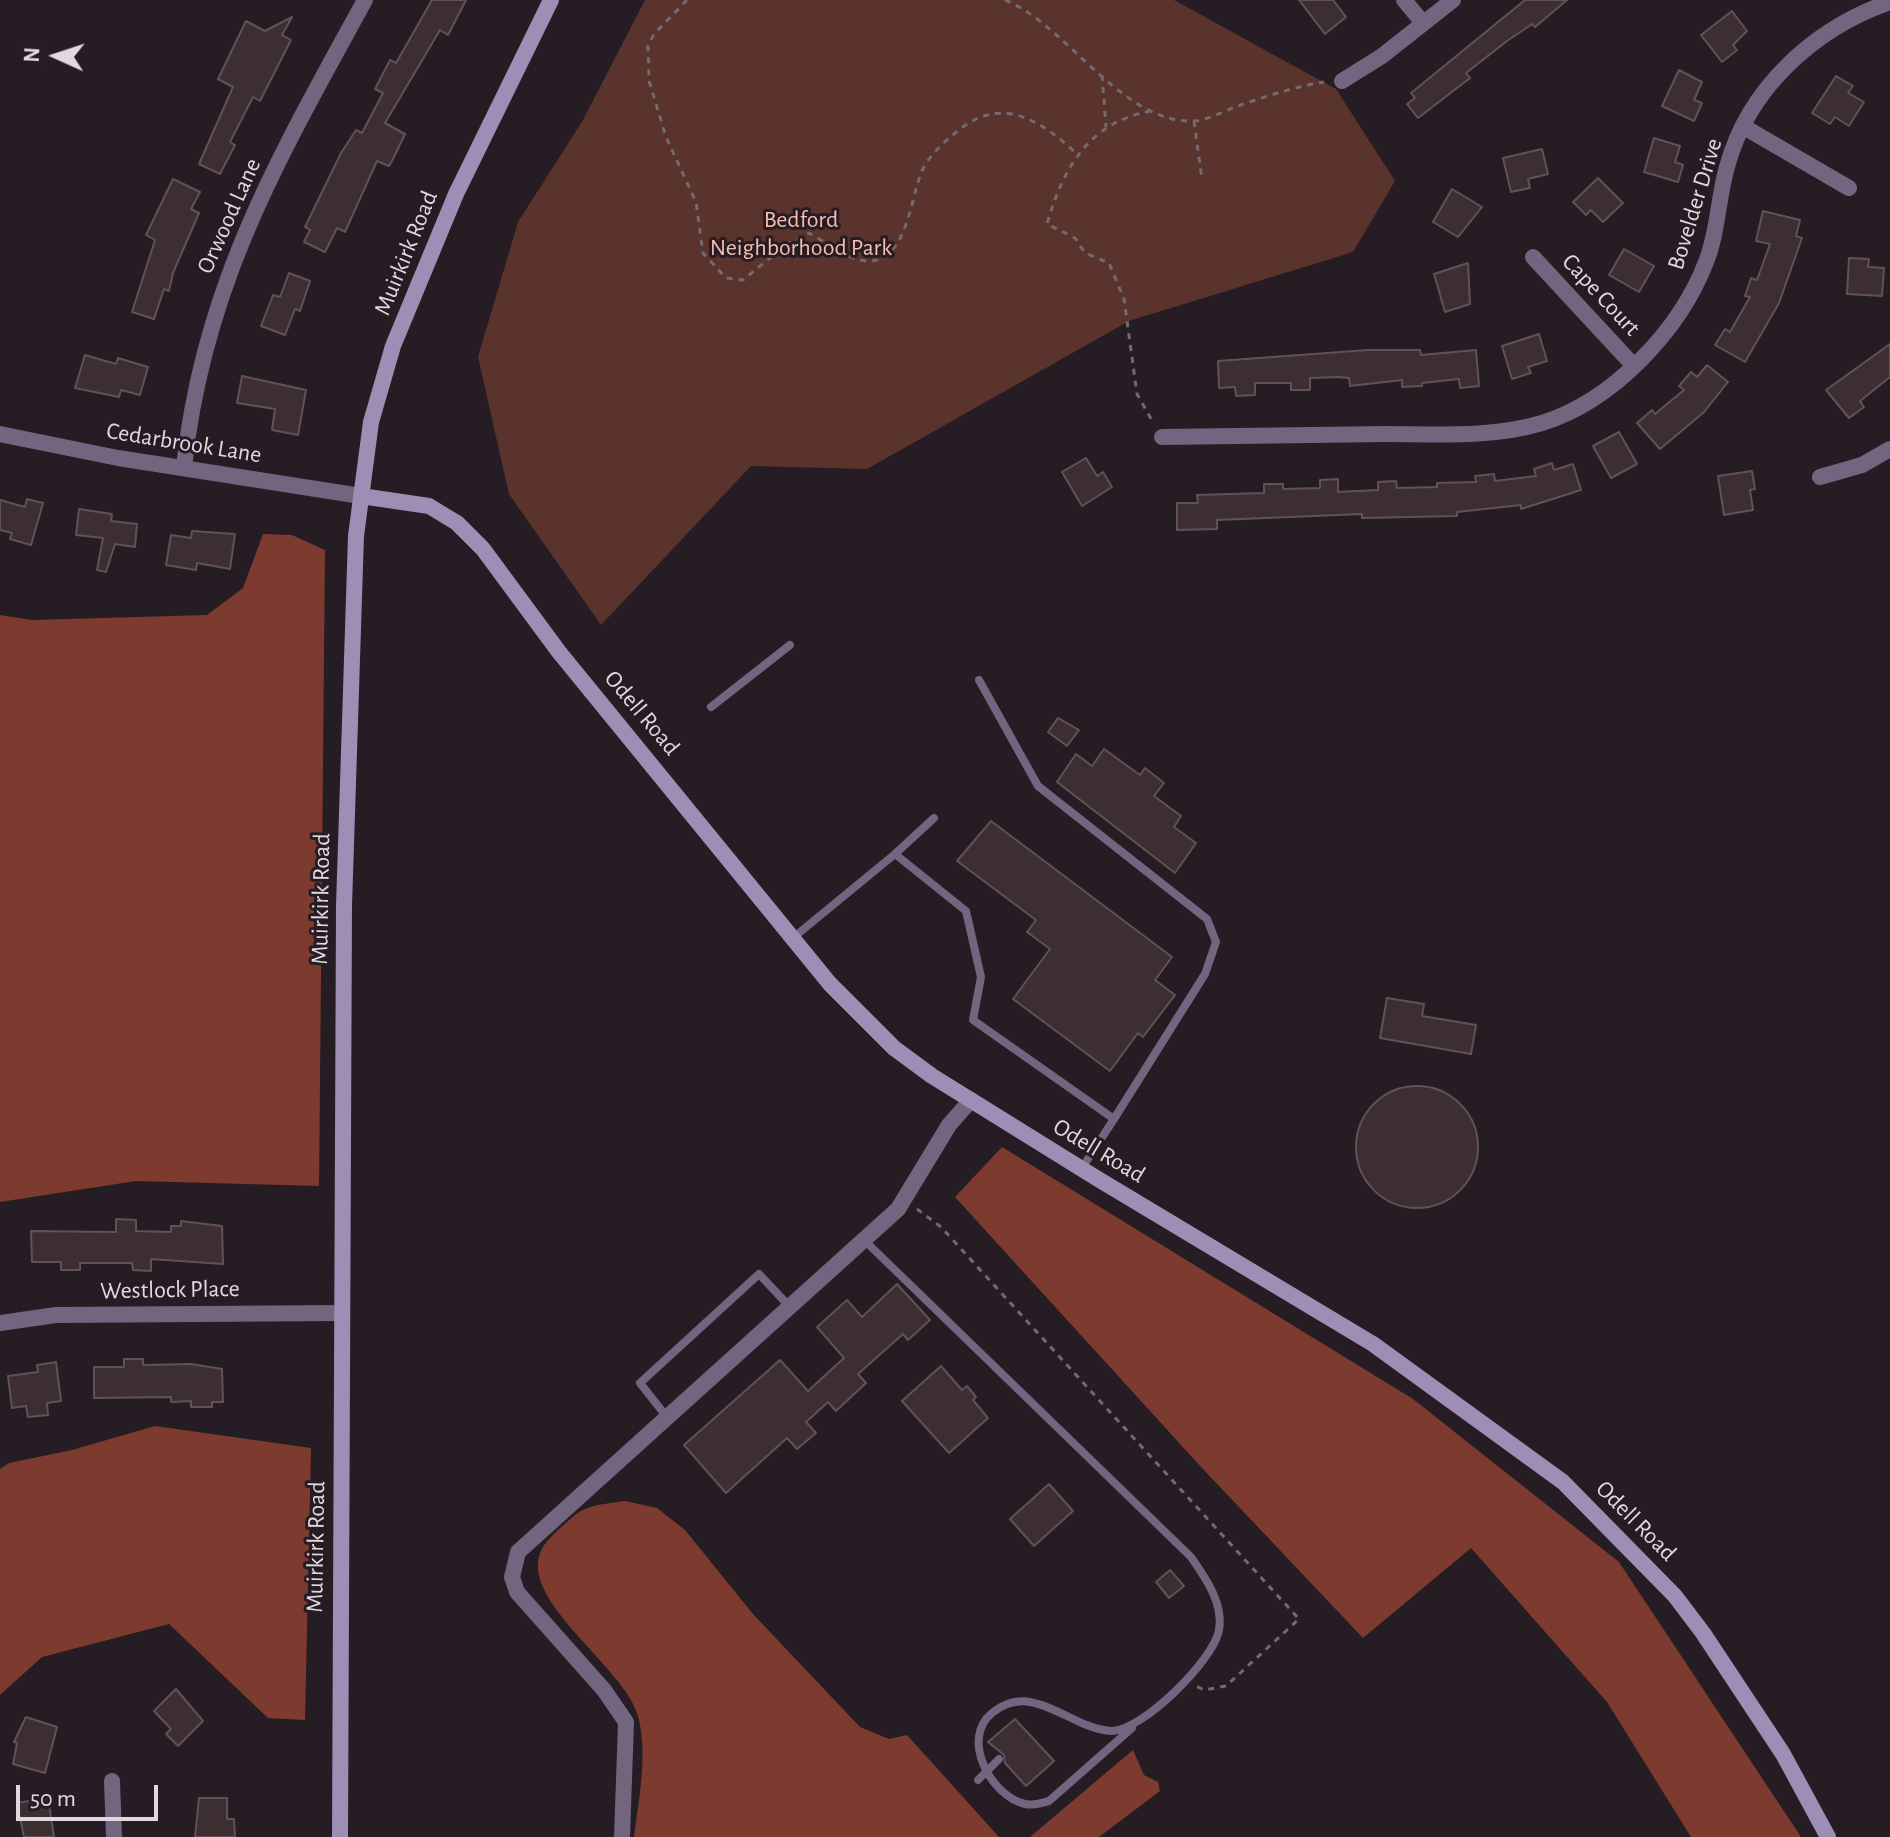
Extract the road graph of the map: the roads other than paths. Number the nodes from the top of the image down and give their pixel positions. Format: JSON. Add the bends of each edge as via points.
{"nodes":[{"id":1,"x":365,"y":0,"type":"edge"},
{"id":2,"x":551,"y":0,"type":"edge"},
{"id":3,"x":1404,"y":0,"type":"edge"},
{"id":4,"x":1453,"y":0,"type":"edge"},
{"id":5,"x":1890,"y":2,"type":"edge"},
{"id":6,"x":1423,"y":23,"type":"junction"},
{"id":7,"x":1342,"y":81,"type":"road end"},
{"id":8,"x":1744,"y":127,"type":"junction"},
{"id":9,"x":1849,"y":188,"type":"dead end"},
{"id":10,"x":1533,"y":257,"type":"dead end"},
{"id":11,"x":1633,"y":365,"type":"junction"},
{"id":12,"x":0,"y":434,"type":"edge"},
{"id":13,"x":1162,"y":437,"type":"road end"},
{"id":14,"x":1890,"y":449,"type":"edge"},
{"id":15,"x":184,"y":467,"type":"junction"},
{"id":16,"x":1820,"y":477,"type":"dead end"},
{"id":17,"x":361,"y":496,"type":"junction"},
{"id":18,"x":790,"y":645,"type":"dead end"},
{"id":19,"x":979,"y":680,"type":"dead end"},
{"id":20,"x":711,"y":707,"type":"dead end"},
{"id":21,"x":934,"y":818,"type":"dead end"},
{"id":22,"x":895,"y":854,"type":"junction"},
{"id":23,"x":794,"y":937,"type":"junction"},
{"id":24,"x":971,"y":1100,"type":"junction"},
{"id":25,"x":1114,"y":1119,"type":"junction"},
{"id":26,"x":1081,"y":1169,"type":"junction"},
{"id":27,"x":864,"y":1240,"type":"junction"},
{"id":28,"x":789,"y":1306,"type":"junction"},
{"id":29,"x":342,"y":1313,"type":"junction"},
{"id":30,"x":0,"y":1323,"type":"edge"},
{"id":31,"x":666,"y":1416,"type":"junction"},
{"id":32,"x":1132,"y":1728,"type":"junction"},
{"id":33,"x":999,"y":1759,"type":"dead end"},
{"id":34,"x":988,"y":1770,"type":"junction"},
{"id":35,"x":978,"y":1780,"type":"dead end"},
{"id":36,"x":112,"y":1781,"type":"dead end"},
{"id":37,"x":114,"y":1837,"type":"edge"},
{"id":38,"x":340,"y":1837,"type":"edge"},
{"id":39,"x":622,"y":1837,"type":"edge"},
{"id":40,"x":1828,"y":1837,"type":"edge"}],
"edges":[{"from":1,"to":15,"type":"street","name":"Orwood Lane","via":[[238,245],[211,320]]},
{"from":2,"to":17,"type":"street","name":"Muirkirk Road","via":[[456,194],[393,346],[371,422]]},
{"from":3,"to":6,"type":"street"},
{"from":4,"to":6,"type":"street"},
{"from":5,"to":8,"type":"street","name":"Bovelder Drive","via":[[1851,17],[1810,43],[1775,80]]},
{"from":6,"to":7,"type":"street"},
{"from":8,"to":9,"type":"street"},
{"from":8,"to":11,"type":"street","name":"Bovelder Drive","via":[[1728,163],[1699,280]]},
{"from":10,"to":11,"type":"street","name":"Cape Court"},
{"from":11,"to":13,"type":"street","name":"Bovelder Drive","via":[[1567,413],[1514,429],[1442,435]]},
{"from":12,"to":15,"type":"street","name":"Cedarbrook Lane"},
{"from":14,"to":16,"type":"street","via":[[1862,465]]},
{"from":15,"to":17,"type":"street","name":"Cedarbrook Lane"},
{"from":17,"to":23,"type":"street","name":"Odell Road","via":[[429,506],[466,532]]},
{"from":17,"to":29,"type":"street","name":"Muirkirk Road","via":[[344,906]]},
{"from":18,"to":20,"type":"lane"},
{"from":19,"to":25,"type":"lane","via":[[1038,786],[1207,919],[1216,942],[1205,974]]},
{"from":21,"to":22,"type":"lane"},
{"from":22,"to":23,"type":"lane"},
{"from":22,"to":25,"type":"lane","via":[[966,911],[981,977],[973,1020]]},
{"from":23,"to":24,"type":"street","name":"Odell Road","via":[[830,984],[894,1048]]},
{"from":24,"to":26,"type":"street","name":"Odell Road"},
{"from":24,"to":27,"type":"street","via":[[949,1125],[903,1202]]},
{"from":25,"to":26,"type":"lane"},
{"from":26,"to":40,"type":"street","name":"Odell Road","via":[[1373,1344],[1563,1482],[1694,1621],[1776,1742]]},
{"from":27,"to":28,"type":"street"},
{"from":27,"to":32,"type":"lane","via":[[1191,1557],[1208,1581],[1220,1627],[1213,1648]]},
{"from":28,"to":31,"type":"street"},
{"from":28,"to":31,"type":"lane","via":[[759,1274],[640,1383]]},
{"from":29,"to":30,"type":"street","name":"Westlock Place","via":[[56,1315]]},
{"from":29,"to":38,"type":"street","name":"Muirkirk Road"},
{"from":31,"to":39,"type":"street","via":[[536,1532],[518,1552],[512,1577],[517,1592],[626,1722]]},
{"from":32,"to":34,"type":"lane","via":[[1049,1801],[1036,1805],[1018,1802]]},
{"from":32,"to":34,"type":"lane","via":[[1103,1730],[1035,1702],[1006,1704],[987,1717],[977,1736],[979,1756]]},
{"from":33,"to":34,"type":"lane"},
{"from":34,"to":35,"type":"lane"},
{"from":36,"to":37,"type":"street"}]}
